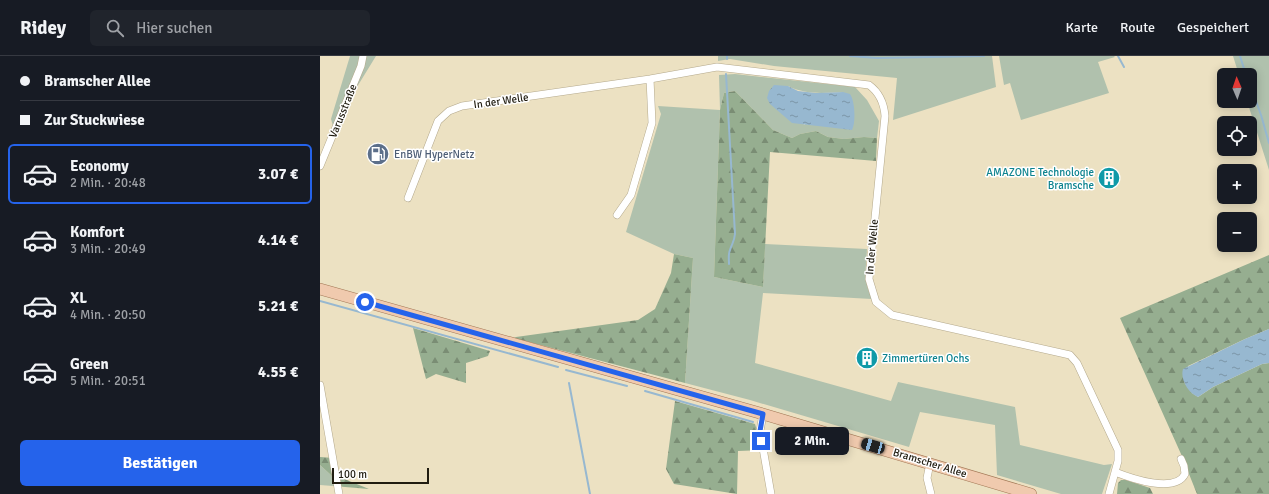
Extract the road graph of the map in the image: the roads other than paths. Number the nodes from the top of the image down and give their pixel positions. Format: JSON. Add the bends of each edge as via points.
{"nodes":[{"id":1,"x":363,"y":56,"type":"edge"},
{"id":2,"x":650,"y":79,"type":"junction"},
{"id":3,"x":320,"y":166,"type":"edge"},
{"id":4,"x":408,"y":198,"type":"dead end"},
{"id":5,"x":617,"y":215,"type":"dead end"},
{"id":6,"x":320,"y":289,"type":"edge"},
{"id":7,"x":320,"y":385,"type":"edge"},
{"id":8,"x":763,"y":414,"type":"junction"},
{"id":9,"x":1181,"y":459,"type":"dead end"},
{"id":10,"x":930,"y":463,"type":"junction"},
{"id":11,"x":1115,"y":472,"type":"junction"},
{"id":12,"x":339,"y":494,"type":"edge"},
{"id":13,"x":771,"y":494,"type":"edge"},
{"id":14,"x":931,"y":494,"type":"edge"},
{"id":15,"x":1032,"y":494,"type":"edge"},
{"id":16,"x":1109,"y":494,"type":"edge"}],
"edges":[{"from":1,"to":3,"type":"street","name":"Varusstraße"},
{"from":2,"to":4,"type":"street","name":"In der Welle","via":[[462,106],[449,111],[438,121]]},
{"from":2,"to":5,"type":"street","via":[[652,123],[631,195]]},
{"from":2,"to":11,"type":"street","name":"In der Welle","via":[[717,67],[869,85],[875,89],[884,105],[885,116],[869,280],[876,302],[892,315],[1070,355],[1077,362],[1118,450]]},
{"from":6,"to":8,"type":"main road","name":"Bramscher Allee"},
{"from":7,"to":12,"type":"street"},
{"from":8,"to":10,"type":"main road","name":"Bramscher Allee"},
{"from":8,"to":13,"type":"street","via":[[760,431]]},
{"from":9,"to":11,"type":"street","via":[[1185,474],[1174,482],[1149,483]]},
{"from":10,"to":14,"type":"street","via":[[927,478]]},
{"from":10,"to":15,"type":"main road","name":"Bramscher Allee"},
{"from":11,"to":16,"type":"street","name":"In der Welle"}]}
